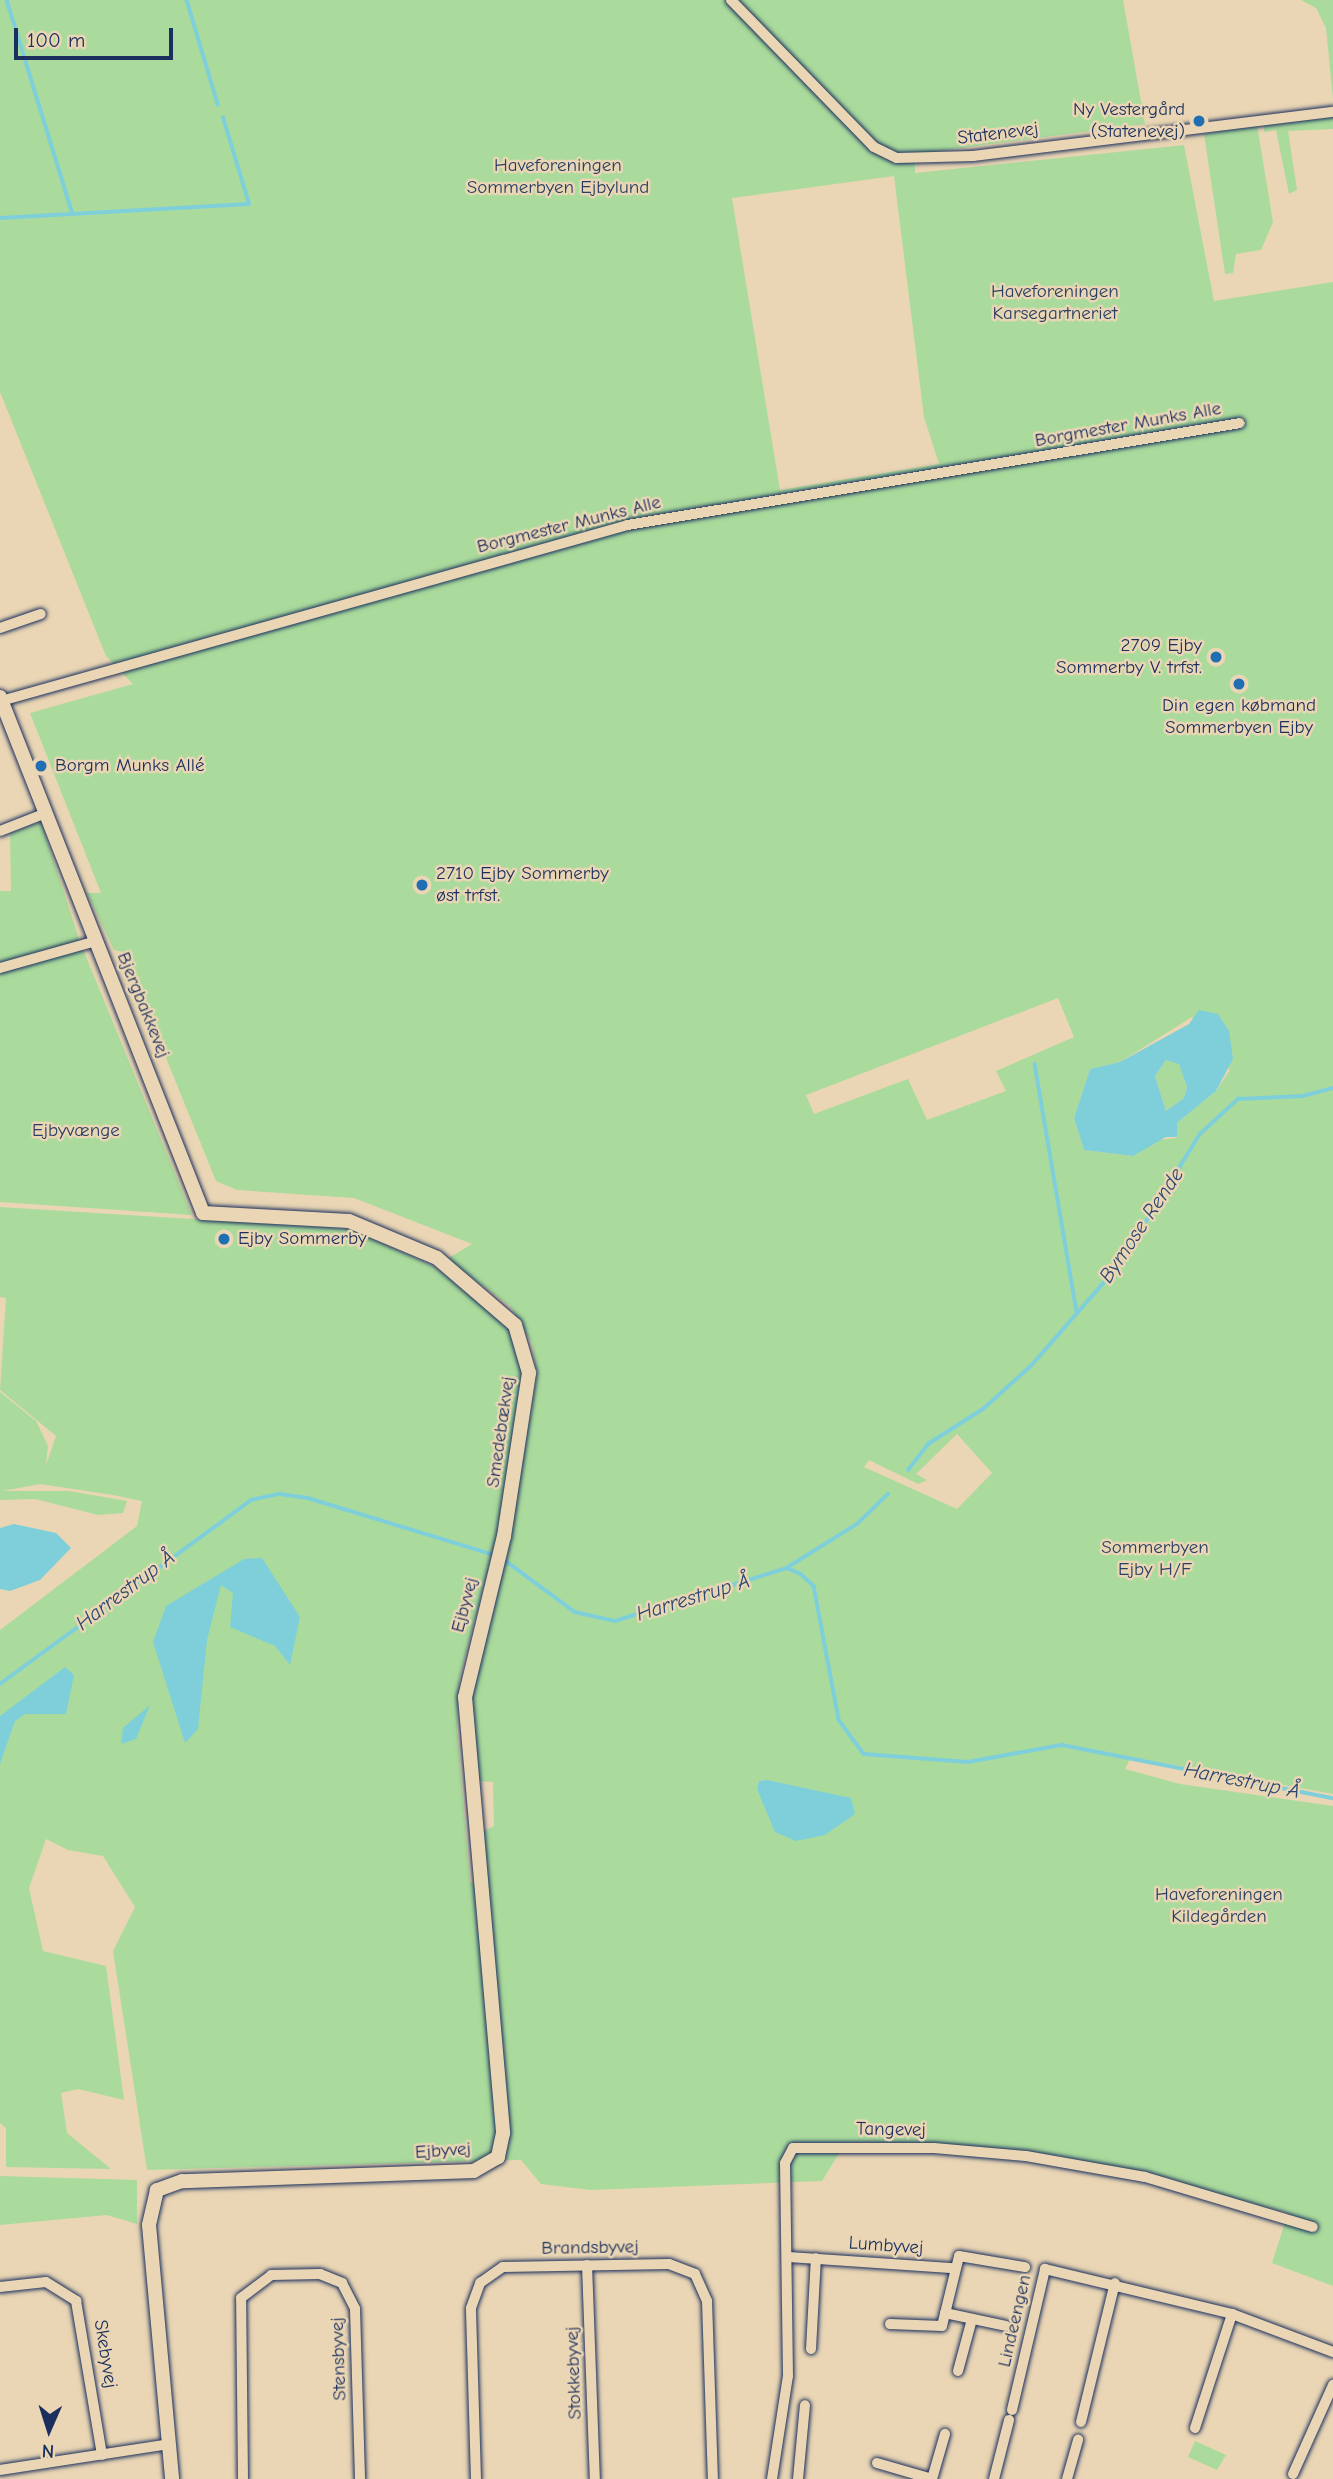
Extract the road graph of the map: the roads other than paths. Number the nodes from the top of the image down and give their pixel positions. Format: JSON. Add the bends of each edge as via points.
{"nodes":[{"id":1,"x":731,"y":0,"type":"edge"},
{"id":2,"x":1333,"y":112,"type":"edge"},
{"id":3,"x":1240,"y":423,"type":"dead end"},
{"id":4,"x":41,"y":614,"type":"dead end"},
{"id":5,"x":0,"y":628,"type":"edge"},
{"id":6,"x":1,"y":699,"type":"edge"},
{"id":7,"x":5,"y":723,"type":"edge"},
{"id":8,"x":46,"y":813,"type":"junction"},
{"id":9,"x":0,"y":831,"type":"edge"},
{"id":10,"x":96,"y":941,"type":"junction"},
{"id":11,"x":0,"y":968,"type":"edge"},
{"id":12,"x":203,"y":1213,"type":"joint"},
{"id":13,"x":498,"y":1556,"type":"joint"},
{"id":14,"x":1313,"y":2227,"type":"dead end"},
{"id":15,"x":790,"y":2257,"type":"junction"},
{"id":16,"x":816,"y":2258,"type":"junction"},
{"id":17,"x":587,"y":2265,"type":"junction"},
{"id":18,"x":1025,"y":2267,"type":"dead end"},
{"id":19,"x":953,"y":2268,"type":"junction"},
{"id":20,"x":1115,"y":2283,"type":"junction"},
{"id":21,"x":0,"y":2287,"type":"edge"},
{"id":22,"x":945,"y":2313,"type":"junction"},
{"id":23,"x":1232,"y":2314,"type":"junction"},
{"id":24,"x":972,"y":2319,"type":"junction"},
{"id":25,"x":890,"y":2324,"type":"dead end"},
{"id":26,"x":1006,"y":2326,"type":"dead end"},
{"id":27,"x":811,"y":2349,"type":"dead end"},
{"id":28,"x":1333,"y":2352,"type":"edge"},
{"id":29,"x":958,"y":2371,"type":"dead end"},
{"id":30,"x":1333,"y":2385,"type":"edge"},
{"id":31,"x":805,"y":2405,"type":"dead end"},
{"id":32,"x":1082,"y":2422,"type":"dead end"},
{"id":33,"x":1195,"y":2428,"type":"dead end"},
{"id":34,"x":944,"y":2434,"type":"dead end"},
{"id":35,"x":1077,"y":2440,"type":"dead end"},
{"id":36,"x":169,"y":2444,"type":"junction"},
{"id":37,"x":103,"y":2455,"type":"junction"},
{"id":38,"x":877,"y":2463,"type":"dead end"},
{"id":39,"x":0,"y":2470,"type":"edge"},
{"id":40,"x":1293,"y":2474,"type":"dead end"},
{"id":41,"x":172,"y":2479,"type":"edge"},
{"id":42,"x":243,"y":2479,"type":"edge"},
{"id":43,"x":360,"y":2479,"type":"edge"},
{"id":44,"x":476,"y":2479,"type":"edge"},
{"id":45,"x":595,"y":2479,"type":"edge"},
{"id":46,"x":713,"y":2479,"type":"edge"},
{"id":47,"x":772,"y":2479,"type":"edge"},
{"id":48,"x":798,"y":2479,"type":"edge"},
{"id":49,"x":932,"y":2479,"type":"edge"},
{"id":50,"x":994,"y":2479,"type":"edge"},
{"id":51,"x":1067,"y":2479,"type":"edge"}],
"edges":[{"from":1,"to":2,"type":"street","name":"Statenevej","via":[[874,147],[897,158],[974,156]]},
{"from":3,"to":6,"type":"street","name":"Borgmester Munks Alle","via":[[628,525]]},
{"from":4,"to":5,"type":"street"},
{"from":6,"to":7,"type":"street","name":"Bjergbakkevej"},
{"from":7,"to":8,"type":"street","name":"Bjergbakkevej"},
{"from":8,"to":9,"type":"street"},
{"from":8,"to":10,"type":"street","name":"Bjergbakkevej"},
{"from":10,"to":11,"type":"street"},
{"from":10,"to":12,"type":"street","name":"Bjergbakkevej"},
{"from":12,"to":13,"type":"street","name":"Smedebækvej","via":[[349,1221],[437,1258],[497,1304],[515,1325],[529,1373]]},
{"from":13,"to":36,"type":"street","name":"Ejbyvej","via":[[468,1670],[465,1731],[503,2133],[498,2157],[474,2171],[183,2181],[157,2190],[149,2225]]},
{"from":14,"to":15,"type":"street","name":"Tangevej","via":[[1145,2177],[1026,2156],[934,2148],[793,2148],[785,2163]]},
{"from":15,"to":16,"type":"street","name":"Lumbyvej"},
{"from":15,"to":47,"type":"street","name":"Tangevej","via":[[788,2376]]},
{"from":16,"to":19,"type":"street","name":"Lumbyvej"},
{"from":16,"to":27,"type":"street"},
{"from":17,"to":44,"type":"street","name":"Brandsbyvej","via":[[503,2267],[473,2294]]},
{"from":17,"to":45,"type":"street","name":"Stokkebyvej"},
{"from":17,"to":46,"type":"street","name":"Brandsbyvej","via":[[669,2264],[702,2283]]},
{"from":18,"to":19,"type":"street","name":"Lumbyvej","via":[[967,2253]]},
{"from":19,"to":22,"type":"street"},
{"from":20,"to":23,"type":"street","name":"Lindeengen"},
{"from":20,"to":32,"type":"street"},
{"from":20,"to":50,"type":"street","name":"Lindeengen","via":[[1045,2269]]},
{"from":21,"to":37,"type":"street","name":"Skebyvej","via":[[46,2282],[76,2301]]},
{"from":22,"to":24,"type":"street"},
{"from":22,"to":25,"type":"street","via":[[942,2326]]},
{"from":23,"to":28,"type":"street","name":"Lindeengen"},
{"from":23,"to":33,"type":"street"},
{"from":24,"to":26,"type":"street"},
{"from":24,"to":29,"type":"street"},
{"from":30,"to":40,"type":"street"},
{"from":31,"to":48,"type":"street"},
{"from":34,"to":49,"type":"street"},
{"from":35,"to":51,"type":"street"},
{"from":36,"to":37,"type":"street"},
{"from":36,"to":41,"type":"street","name":"Ejbyvej"},
{"from":37,"to":39,"type":"street"},
{"from":38,"to":49,"type":"street"},
{"from":42,"to":43,"type":"street","name":"Stensbyvej","via":[[241,2298],[271,2274],[320,2274],[342,2283],[355,2309]]}]}
